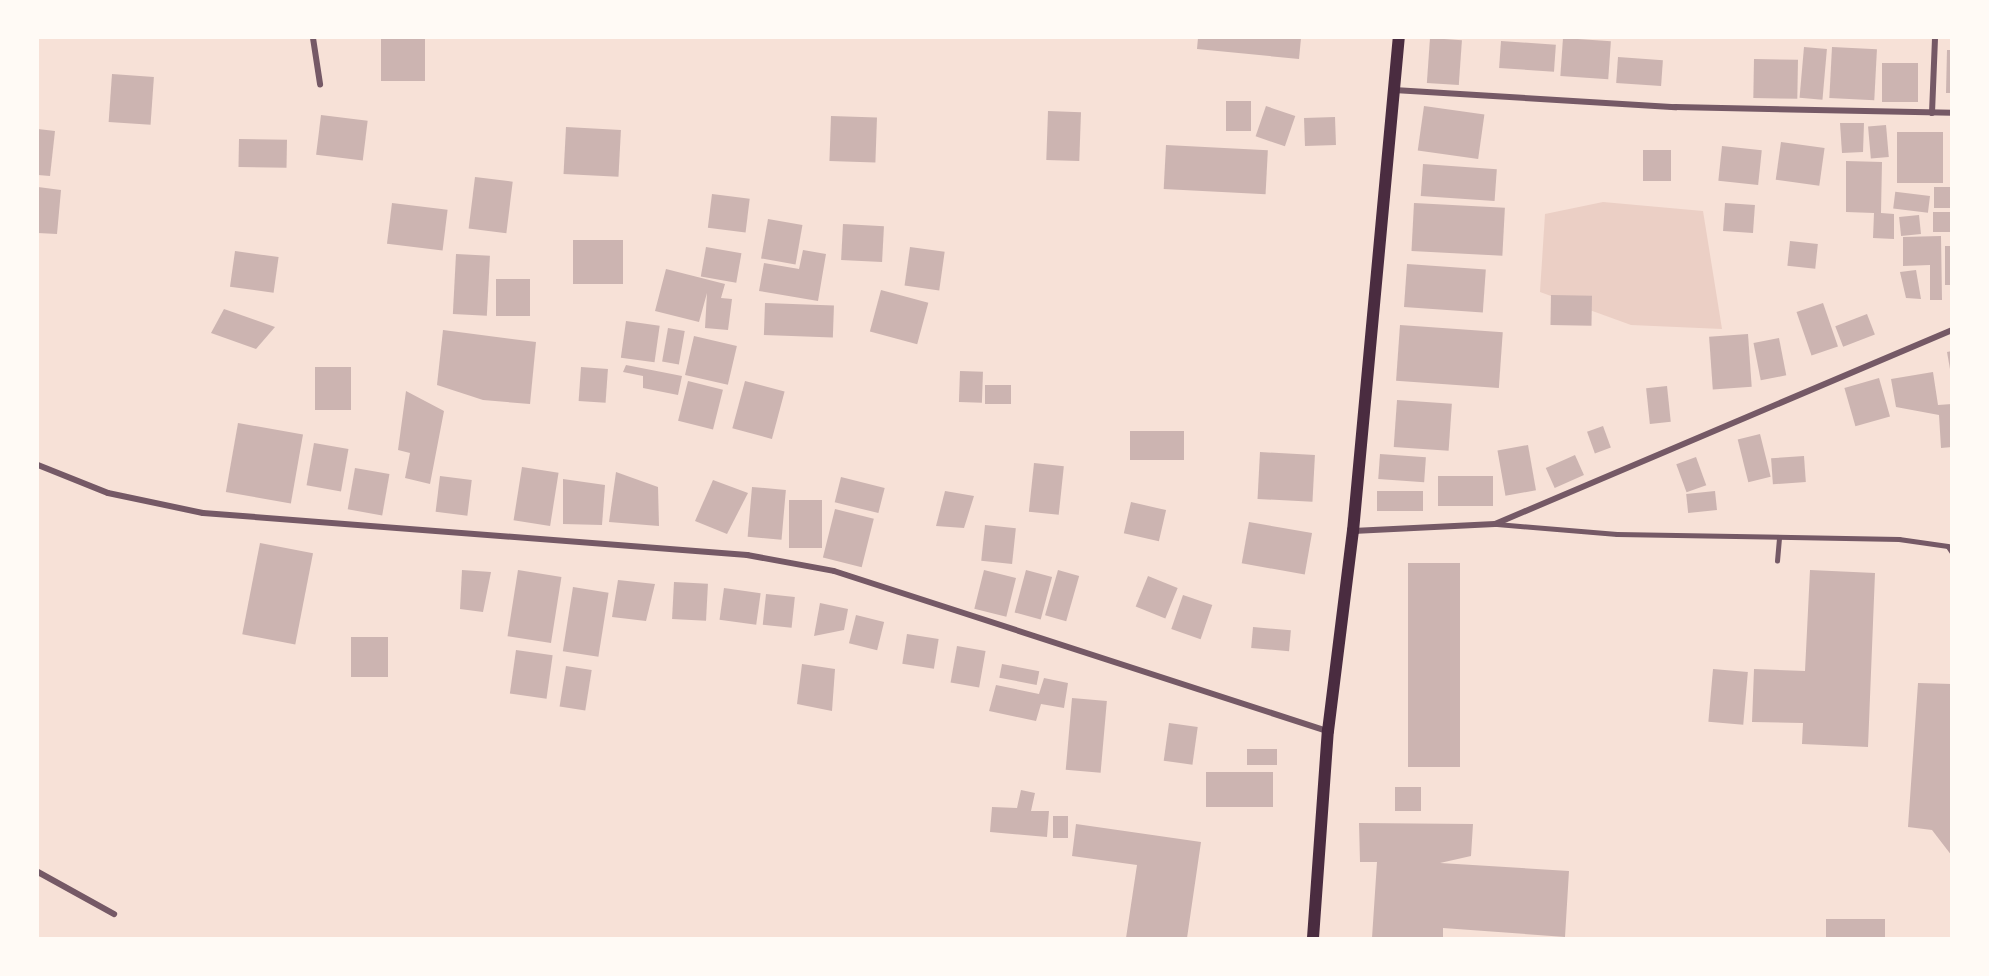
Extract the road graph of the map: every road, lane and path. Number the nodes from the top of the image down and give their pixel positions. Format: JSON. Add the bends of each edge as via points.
{"nodes":[{"id":1,"x":313,"y":38,"type":"edge"},
{"id":2,"x":1399,"y":38,"type":"edge"},
{"id":3,"x":1935,"y":38,"type":"edge"},
{"id":4,"x":320,"y":84,"type":"dead end"},
{"id":5,"x":1393,"y":90,"type":"junction"},
{"id":6,"x":1932,"y":113,"type":"junction"},
{"id":7,"x":1952,"y":113,"type":"edge"},
{"id":8,"x":1952,"y":330,"type":"edge"},
{"id":9,"x":38,"y":465,"type":"edge"},
{"id":10,"x":1495,"y":524,"type":"junction"},
{"id":11,"x":1353,"y":531,"type":"junction"},
{"id":12,"x":1779,"y":538,"type":"junction"},
{"id":13,"x":1952,"y":552,"type":"edge"},
{"id":14,"x":1776,"y":561,"type":"dead end"},
{"id":15,"x":1328,"y":731,"type":"junction"},
{"id":16,"x":38,"y":872,"type":"edge"},
{"id":17,"x":114,"y":914,"type":"dead end"},
{"id":18,"x":1313,"y":939,"type":"edge"}],
"edges":[{"from":1,"to":4,"type":"street"},
{"from":2,"to":5,"type":"main road"},
{"from":3,"to":6,"type":"street"},
{"from":5,"to":6,"type":"street","via":[[1675,107]]},
{"from":5,"to":11,"type":"main road"},
{"from":6,"to":7,"type":"street"},
{"from":8,"to":10,"type":"street"},
{"from":9,"to":15,"type":"street","via":[[108,494],[203,513],[747,555],[834,571]]},
{"from":10,"to":11,"type":"street"},
{"from":10,"to":12,"type":"lane","via":[[1617,534]]},
{"from":11,"to":15,"type":"main road"},
{"from":12,"to":13,"type":"lane","via":[[1899,539],[1948,546]]},
{"from":12,"to":14,"type":"lane"},
{"from":15,"to":18,"type":"main road"},
{"from":16,"to":17,"type":"street"}]}
